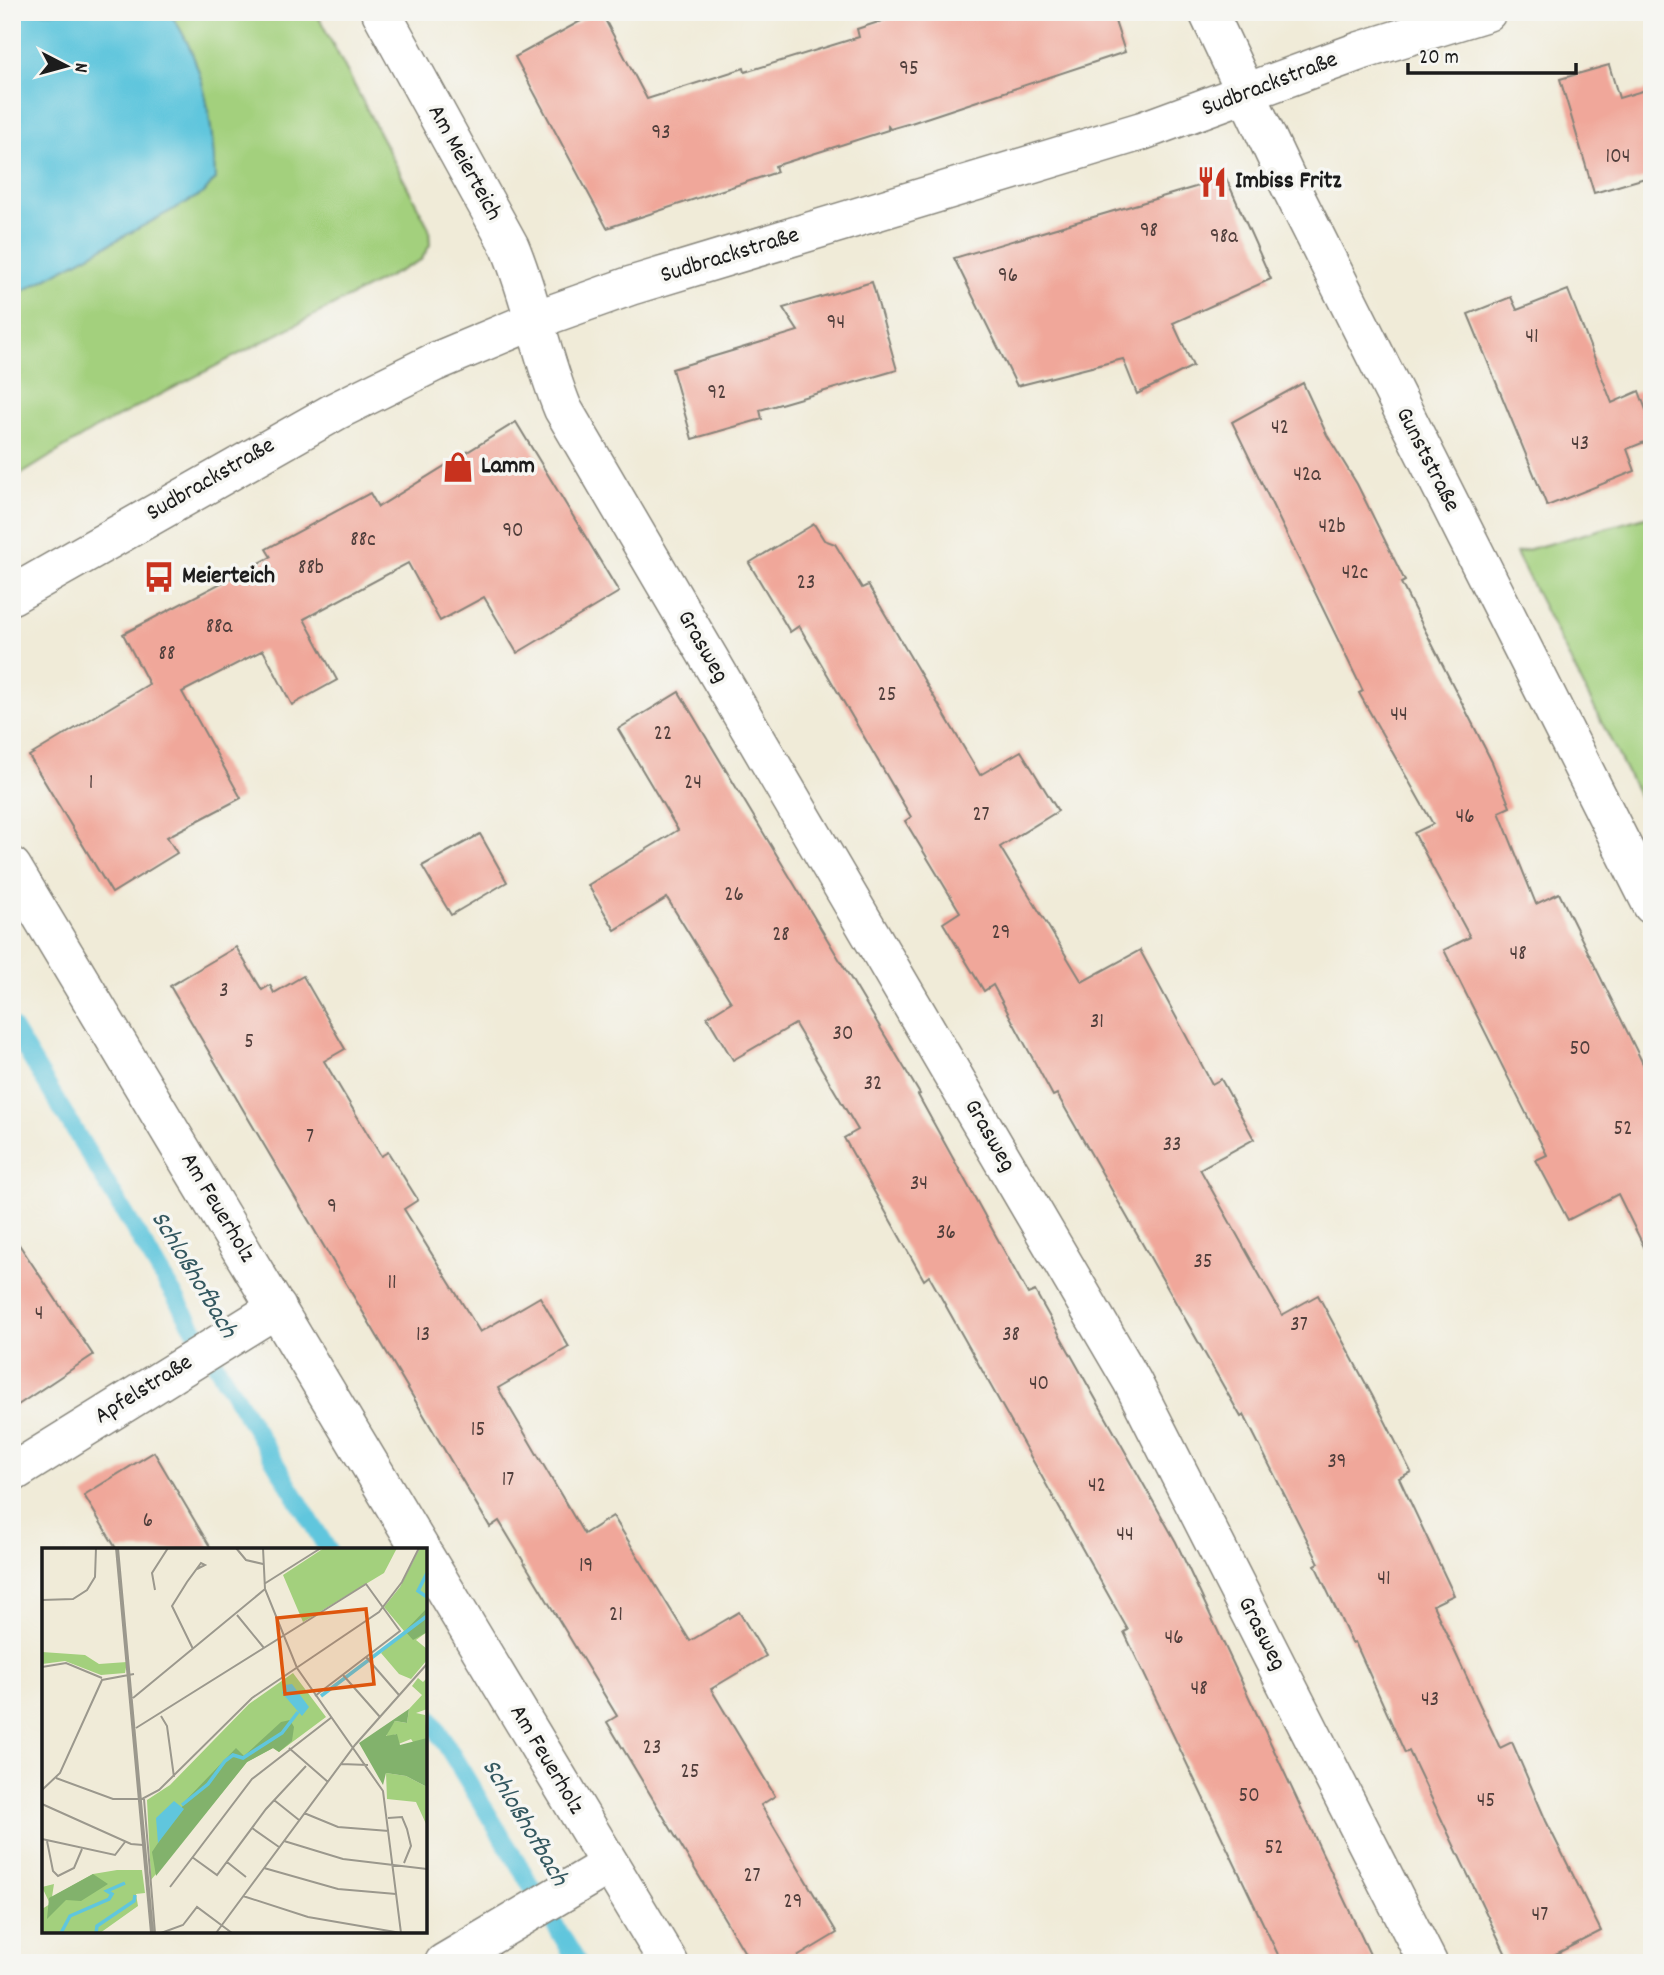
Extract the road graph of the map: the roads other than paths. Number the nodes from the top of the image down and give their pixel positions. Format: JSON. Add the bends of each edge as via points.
{"nodes":[{"id":1,"x":381,"y":12,"type":"edge"},
{"id":2,"x":1208,"y":12,"type":"edge"},
{"id":3,"x":1488,"y":12,"type":"edge"},
{"id":4,"x":1246,"y":94,"type":"junction"},
{"id":5,"x":535,"y":320,"type":"junction"},
{"id":6,"x":12,"y":595,"type":"edge"},
{"id":7,"x":12,"y":867,"type":"edge"},
{"id":8,"x":1652,"y":905,"type":"edge"},
{"id":9,"x":277,"y":1308,"type":"junction"},
{"id":10,"x":12,"y":1473,"type":"edge"},
{"id":11,"x":420,"y":1548,"type":"edge"},
{"id":12,"x":427,"y":1560,"type":"edge"},
{"id":13,"x":609,"y":1865,"type":"junction"},
{"id":14,"x":444,"y":1963,"type":"edge"},
{"id":15,"x":669,"y":1963,"type":"edge"},
{"id":16,"x":1428,"y":1963,"type":"edge"}],
"edges":[{"from":1,"to":5,"type":"street","name":"Am Meierteich","via":[[510,247]]},
{"from":2,"to":4,"type":"street","name":"Gunststraße"},
{"from":3,"to":4,"type":"street","name":"Sudbrackstraße","via":[[1360,51]]},
{"from":4,"to":5,"type":"street","name":"Sudbrackstraße","via":[[1142,131],[630,286]]},
{"from":4,"to":8,"type":"street","name":"Gunststraße"},
{"from":5,"to":6,"type":"street","name":"Sudbrackstraße","via":[[335,411]]},
{"from":5,"to":16,"type":"street","name":"Grasweg","via":[[543,360],[563,409],[1132,1381]]},
{"from":7,"to":9,"type":"street","name":"Am Feuerholz"},
{"from":9,"to":10,"type":"street","name":"Apfelstraße"},
{"from":9,"to":11,"type":"street","name":"Am Feuerholz"},
{"from":12,"to":13,"type":"street","name":"Am Feuerholz"},
{"from":13,"to":14,"type":"street"},
{"from":13,"to":15,"type":"street","name":"Am Feuerholz"}]}
